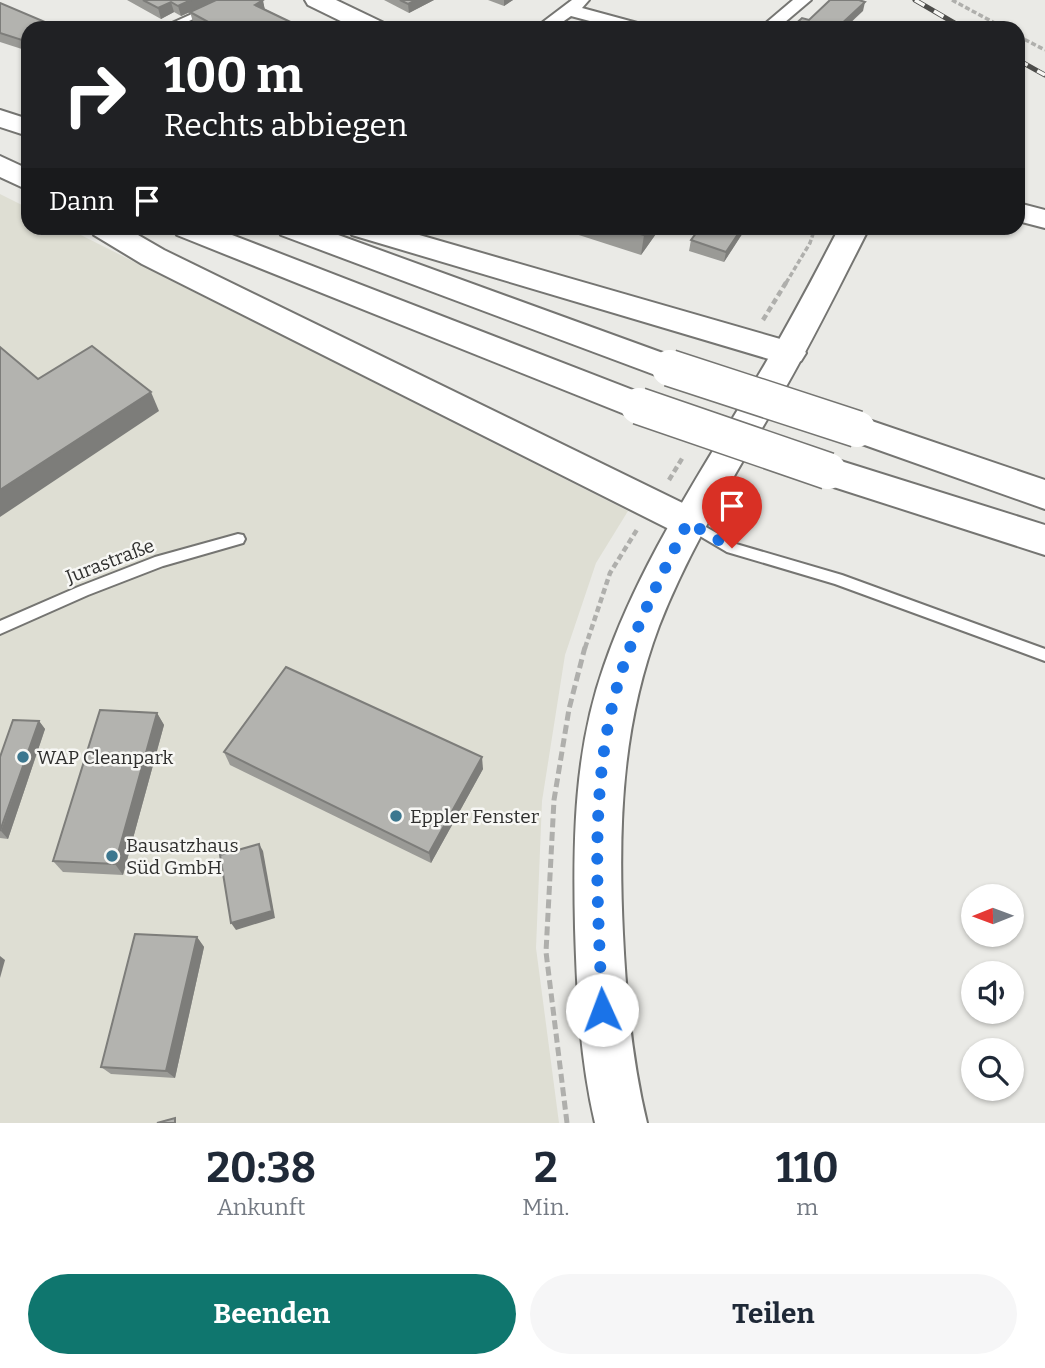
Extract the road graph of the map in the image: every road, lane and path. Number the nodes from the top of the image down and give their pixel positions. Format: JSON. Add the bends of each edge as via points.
{"nodes":[{"id":1,"x":230,"y":0,"type":"edge"},
{"id":2,"x":803,"y":0,"type":"edge"},
{"id":3,"x":953,"y":0,"type":"edge"},
{"id":4,"x":321,"y":1,"type":"edge"},
{"id":5,"x":576,"y":5,"type":"edge"},
{"id":6,"x":182,"y":21,"type":"edge"},
{"id":7,"x":360,"y":21,"type":"edge"},
{"id":8,"x":553,"y":21,"type":"edge"},
{"id":9,"x":617,"y":21,"type":"edge"},
{"id":10,"x":777,"y":21,"type":"edge"},
{"id":11,"x":991,"y":21,"type":"edge"},
{"id":12,"x":1025,"y":40,"type":"edge"},
{"id":13,"x":1045,"y":50,"type":"edge"},
{"id":14,"x":0,"y":118,"type":"edge"},
{"id":15,"x":21,"y":126,"type":"edge"},
{"id":16,"x":0,"y":156,"type":"edge"},
{"id":17,"x":21,"y":164,"type":"edge"},
{"id":18,"x":0,"y":165,"type":"edge"},
{"id":19,"x":21,"y":177,"type":"edge"},
{"id":20,"x":1025,"y":214,"type":"edge"},
{"id":21,"x":1045,"y":219,"type":"edge"},
{"id":22,"x":117,"y":235,"type":"edge"},
{"id":23,"x":206,"y":235,"type":"edge"},
{"id":24,"x":311,"y":235,"type":"edge"},
{"id":25,"x":387,"y":235,"type":"edge"},
{"id":26,"x":813,"y":235,"type":"edge"},
{"id":27,"x":849,"y":235,"type":"edge"},
{"id":28,"x":750,"y":342,"type":"junction"},
{"id":29,"x":789,"y":353,"type":"junction"},
{"id":30,"x":1045,"y":495,"type":"edge"},
{"id":31,"x":688,"y":522,"type":"junction"},
{"id":32,"x":238,"y":539,"type":"dead end"},
{"id":33,"x":1045,"y":540,"type":"edge"},
{"id":34,"x":0,"y":628,"type":"edge"},
{"id":35,"x":1045,"y":656,"type":"edge"},
{"id":36,"x":621,"y":1123,"type":"edge"}],
"edges":[{"from":1,"to":6,"type":"lane"},
{"from":2,"to":10,"type":"street"},
{"from":3,"to":11,"type":"path"},
{"from":4,"to":7,"type":"main road"},
{"from":5,"to":8,"type":"street"},
{"from":5,"to":9,"type":"street"},
{"from":12,"to":13,"type":"path"},
{"from":14,"to":15,"type":"main road"},
{"from":16,"to":17,"type":"main road"},
{"from":18,"to":19,"type":"main road"},
{"from":20,"to":21,"type":"main road"},
{"from":22,"to":31,"type":"main road"},
{"from":23,"to":33,"type":"main road","bridge":true,"via":[[639,406]]},
{"from":24,"to":30,"type":"main road","bridge":true,"via":[[670,368]]},
{"from":25,"to":28,"type":"main road"},
{"from":26,"to":28,"type":"path"},
{"from":27,"to":29,"type":"main road"},
{"from":28,"to":29,"type":"main road"},
{"from":29,"to":31,"type":"main road"},
{"from":31,"to":35,"type":"lane","via":[[732,548],[837,579]]},
{"from":31,"to":36,"type":"main road","via":[[648,603],[623,669],[603,759],[597,870],[602,1010]]},
{"from":32,"to":34,"type":"lane","name":"Jurastraße","via":[[160,561]]}]}
